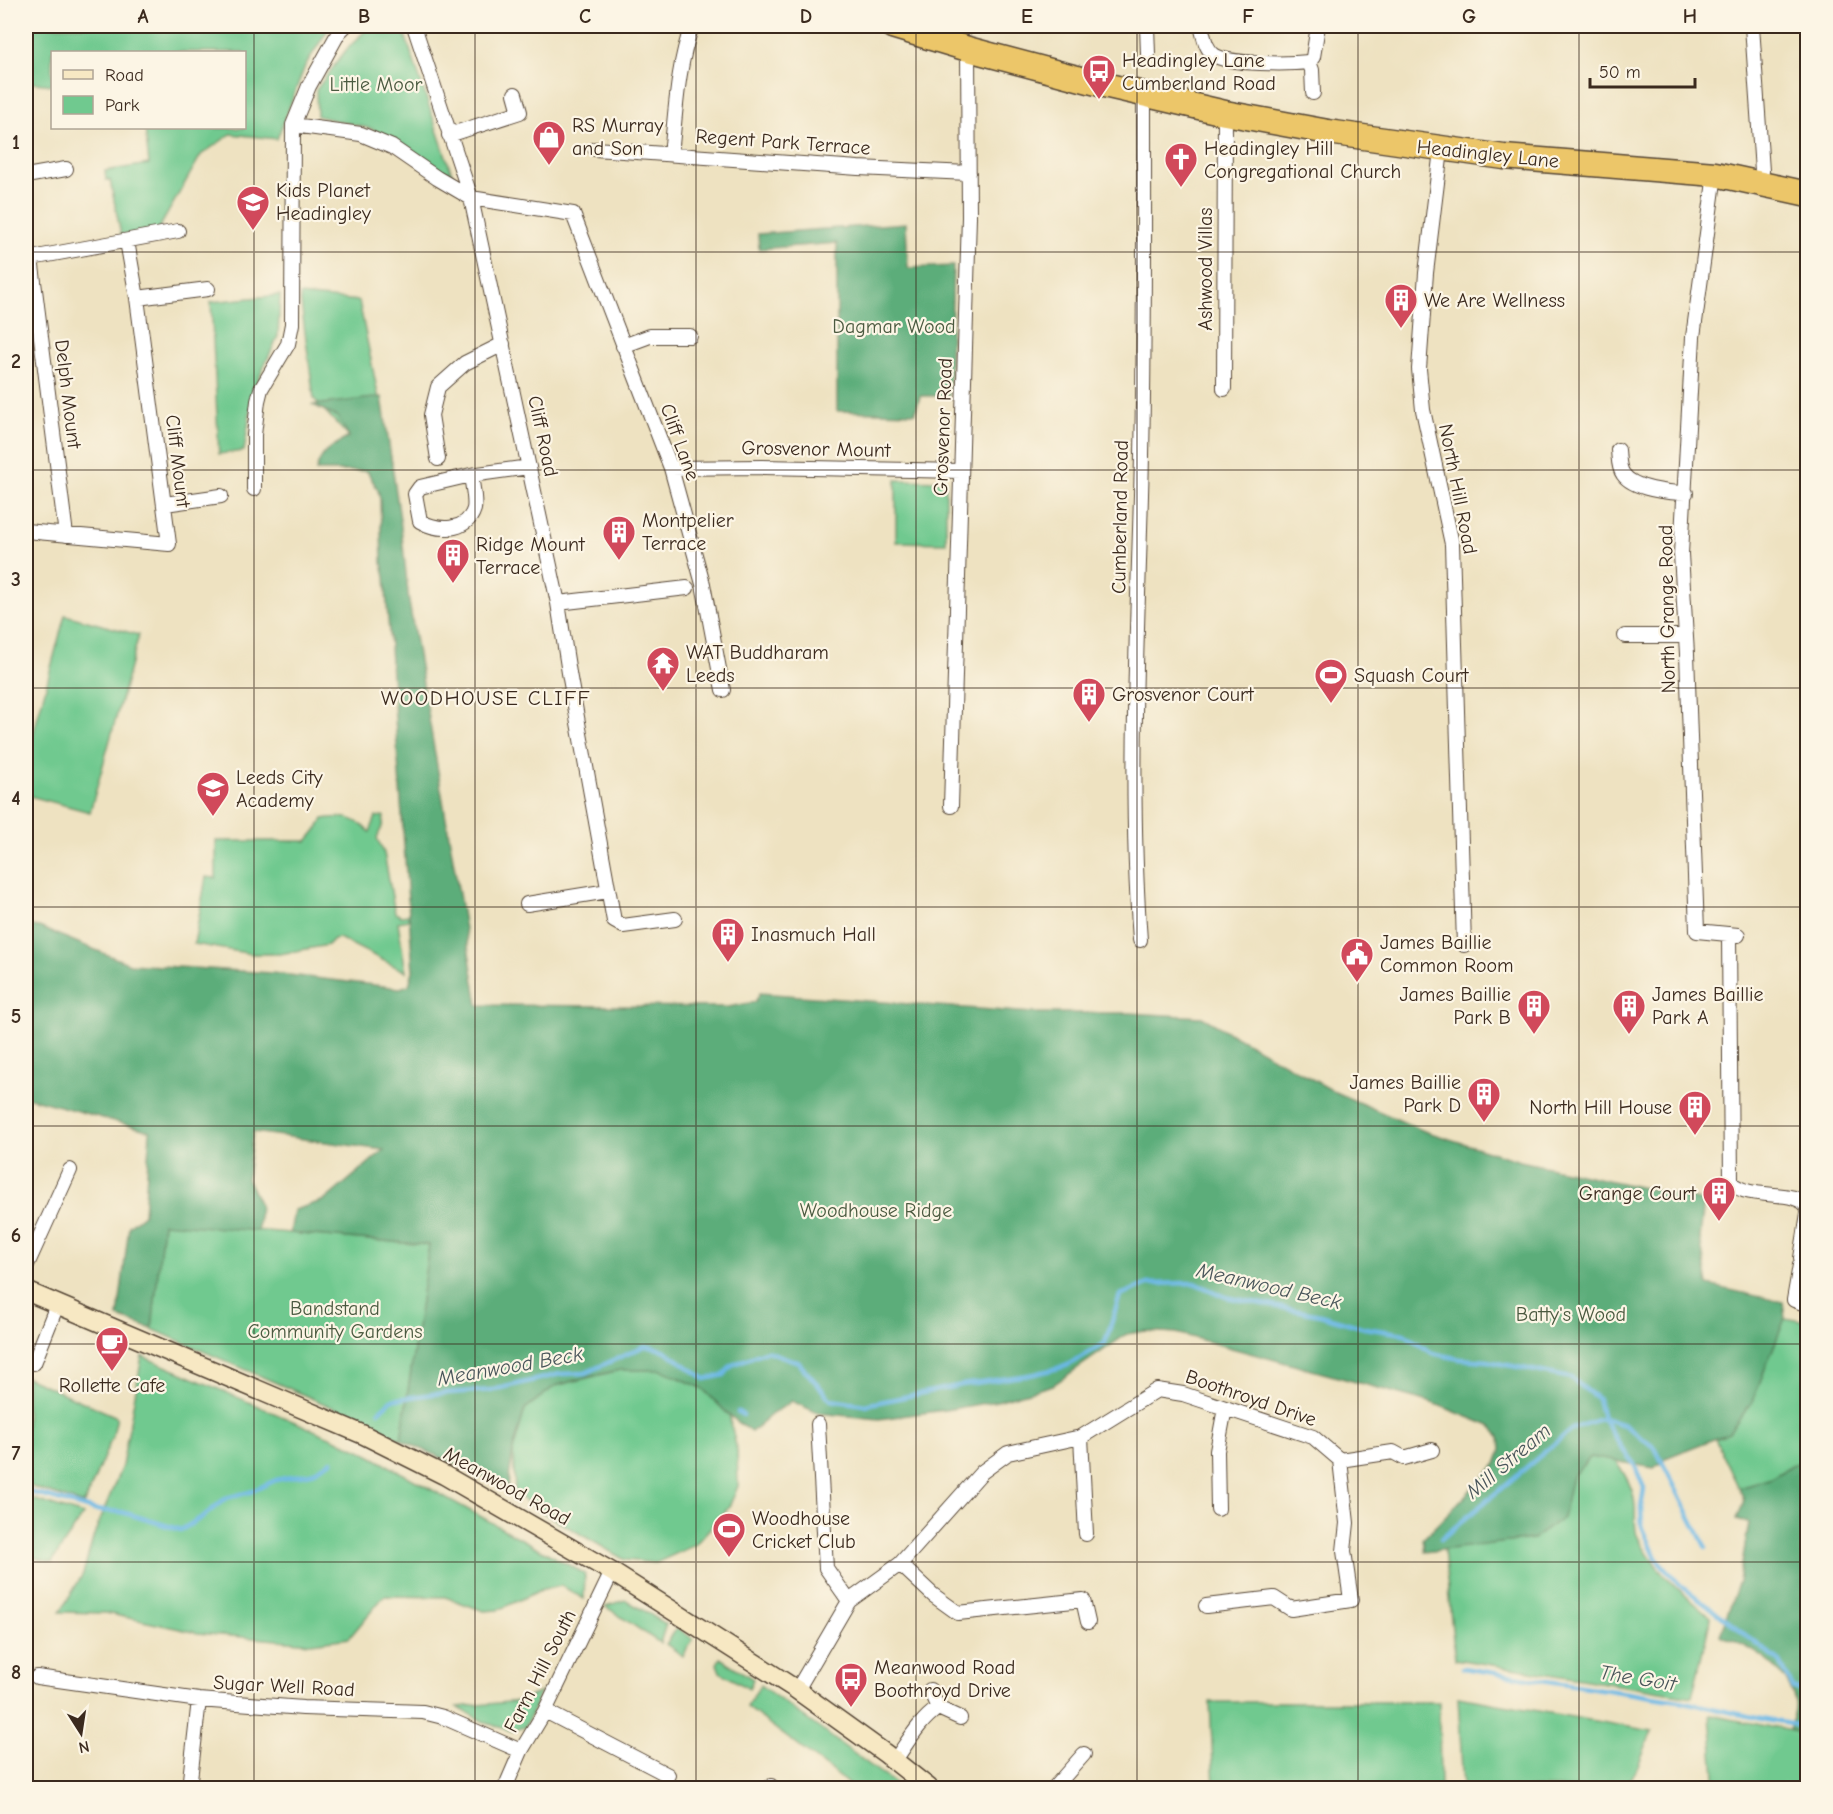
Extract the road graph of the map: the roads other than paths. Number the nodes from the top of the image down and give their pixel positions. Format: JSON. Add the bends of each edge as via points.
{"nodes":[{"id":1,"x":345,"y":26,"type":"edge"},
{"id":2,"x":414,"y":26,"type":"edge"},
{"id":3,"x":692,"y":26,"type":"edge"},
{"id":4,"x":892,"y":26,"type":"edge"},
{"id":5,"x":1147,"y":26,"type":"edge"},
{"id":6,"x":1201,"y":26,"type":"edge"},
{"id":7,"x":1318,"y":26,"type":"edge"},
{"id":8,"x":1752,"y":26,"type":"edge"},
{"id":9,"x":968,"y":49,"type":"junction"},
{"id":10,"x":1148,"y":54,"type":"dead end"},
{"id":11,"x":1309,"y":62,"type":"junction"},
{"id":12,"x":1313,"y":93,"type":"dead end"},
{"id":13,"x":515,"y":94,"type":"dead end"},
{"id":14,"x":1144,"y":95,"type":"junction"},
{"id":15,"x":1225,"y":113,"type":"junction"},
{"id":16,"x":293,"y":125,"type":"junction"},
{"id":17,"x":449,"y":135,"type":"junction"},
{"id":18,"x":595,"y":149,"type":"dead end"},
{"id":19,"x":1441,"y":150,"type":"junction"},
{"id":20,"x":671,"y":154,"type":"junction"},
{"id":21,"x":66,"y":169,"type":"dead end"},
{"id":22,"x":969,"y":173,"type":"junction"},
{"id":23,"x":1715,"y":174,"type":"junction"},
{"id":24,"x":26,"y":176,"type":"edge"},
{"id":25,"x":1760,"y":184,"type":"junction"},
{"id":26,"x":1808,"y":194,"type":"edge"},
{"id":27,"x":471,"y":198,"type":"junction"},
{"id":28,"x":178,"y":231,"type":"dead end"},
{"id":29,"x":127,"y":241,"type":"junction"},
{"id":30,"x":28,"y":258,"type":"edge"},
{"id":31,"x":208,"y":289,"type":"dead end"},
{"id":32,"x":137,"y":298,"type":"junction"},
{"id":33,"x":690,"y":336,"type":"dead end"},
{"id":34,"x":503,"y":344,"type":"junction"},
{"id":35,"x":623,"y":346,"type":"junction"},
{"id":36,"x":1224,"y":389,"type":"dead end"},
{"id":37,"x":1618,"y":450,"type":"dead end"},
{"id":38,"x":438,"y":459,"type":"dead end"},
{"id":39,"x":529,"y":466,"type":"junction"},
{"id":40,"x":671,"y":468,"type":"junction"},
{"id":41,"x":961,"y":471,"type":"junction"},
{"id":42,"x":471,"y":475,"type":"junction"},
{"id":43,"x":254,"y":489,"type":"dead end"},
{"id":44,"x":1686,"y":492,"type":"junction"},
{"id":45,"x":221,"y":496,"type":"dead end"},
{"id":46,"x":165,"y":504,"type":"junction"},
{"id":47,"x":26,"y":531,"type":"edge"},
{"id":48,"x":66,"y":535,"type":"junction"},
{"id":49,"x":687,"y":588,"type":"dead end"},
{"id":50,"x":558,"y":603,"type":"junction"},
{"id":51,"x":1625,"y":636,"type":"dead end"},
{"id":52,"x":1686,"y":636,"type":"junction"},
{"id":53,"x":723,"y":690,"type":"dead end"},
{"id":54,"x":951,"y":806,"type":"dead end"},
{"id":55,"x":608,"y":891,"type":"junction"},
{"id":56,"x":527,"y":904,"type":"dead end"},
{"id":57,"x":675,"y":919,"type":"dead end"},
{"id":58,"x":1140,"y":940,"type":"dead end"},
{"id":59,"x":1464,"y":945,"type":"dead end"},
{"id":60,"x":70,"y":1170,"type":"dead end"},
{"id":61,"x":1808,"y":1210,"type":"edge"},
{"id":62,"x":26,"y":1267,"type":"edge"},
{"id":63,"x":26,"y":1291,"type":"edge"},
{"id":64,"x":57,"y":1305,"type":"junction"},
{"id":65,"x":1808,"y":1305,"type":"edge"},
{"id":66,"x":34,"y":1363,"type":"dead end"},
{"id":67,"x":1225,"y":1408,"type":"junction"},
{"id":68,"x":818,"y":1424,"type":"dead end"},
{"id":69,"x":1081,"y":1437,"type":"junction"},
{"id":70,"x":1432,"y":1450,"type":"dead end"},
{"id":71,"x":1340,"y":1460,"type":"junction"},
{"id":72,"x":1218,"y":1509,"type":"dead end"},
{"id":73,"x":1086,"y":1534,"type":"dead end"},
{"id":74,"x":900,"y":1564,"type":"junction"},
{"id":75,"x":612,"y":1572,"type":"junction"},
{"id":76,"x":849,"y":1601,"type":"junction"},
{"id":77,"x":1206,"y":1606,"type":"dead end"},
{"id":78,"x":1088,"y":1622,"type":"dead end"},
{"id":79,"x":37,"y":1677,"type":"dead end"},
{"id":80,"x":796,"y":1690,"type":"junction"},
{"id":81,"x":930,"y":1690,"type":"dead end"},
{"id":82,"x":199,"y":1700,"type":"junction"},
{"id":83,"x":938,"y":1708,"type":"junction"},
{"id":84,"x":545,"y":1711,"type":"junction"},
{"id":85,"x":960,"y":1718,"type":"dead end"},
{"id":86,"x":521,"y":1751,"type":"junction"},
{"id":87,"x":1084,"y":1754,"type":"dead end"},
{"id":88,"x":895,"y":1760,"type":"junction"},
{"id":89,"x":668,"y":1775,"type":"dead end"},
{"id":90,"x":189,"y":1788,"type":"edge"},
{"id":91,"x":505,"y":1788,"type":"edge"},
{"id":92,"x":929,"y":1788,"type":"edge"},
{"id":93,"x":1054,"y":1788,"type":"edge"}],
"edges":[{"from":1,"to":16,"type":"street","via":[[309,86]]},
{"from":2,"to":17,"type":"street","name":"Cliff Road"},
{"from":3,"to":20,"type":"street","via":[[679,73]]},
{"from":4,"to":9,"type":"highway","name":"Headingley Lane"},
{"from":5,"to":10,"type":"street"},
{"from":6,"to":11,"type":"street","via":[[1213,55],[1226,61]]},
{"from":7,"to":11,"type":"street"},
{"from":8,"to":25,"type":"street"},
{"from":9,"to":14,"type":"highway","name":"Headingley Lane"},
{"from":9,"to":22,"type":"street","name":"Grosvenor Road"},
{"from":11,"to":12,"type":"street"},
{"from":13,"to":17,"type":"street","via":[[520,112]]},
{"from":14,"to":15,"type":"highway","name":"Headingley Lane"},
{"from":14,"to":58,"type":"street","name":"Cumberland Road","via":[[1134,775]]},
{"from":15,"to":19,"type":"highway","name":"Headingley Lane"},
{"from":15,"to":36,"type":"street","name":"Ashwood Villas"},
{"from":16,"to":27,"type":"street","via":[[361,134],[392,147]]},
{"from":16,"to":43,"type":"street","via":[[292,324],[288,344],[258,401]]},
{"from":17,"to":27,"type":"street","name":"Cliff Road"},
{"from":18,"to":20,"type":"street","name":"Regent Park Terrace"},
{"from":19,"to":23,"type":"highway","name":"Headingley Lane"},
{"from":19,"to":59,"type":"street","name":"North Hill Road","via":[[1419,369],[1423,410],[1452,544]]},
{"from":20,"to":22,"type":"street","name":"Regent Park Terrace"},
{"from":21,"to":24,"type":"street"},
{"from":22,"to":41,"type":"street","name":"Grosvenor Road"},
{"from":23,"to":25,"type":"highway","name":"Headingley Lane"},
{"from":23,"to":44,"type":"street","name":"North Grange Road","via":[[1693,337]]},
{"from":25,"to":26,"type":"highway","name":"Headingley Lane"},
{"from":27,"to":34,"type":"street","name":"Cliff Road"},
{"from":27,"to":35,"type":"street","name":"Cliff Lane","via":[[573,214]]},
{"from":28,"to":29,"type":"street"},
{"from":29,"to":30,"type":"street"},
{"from":29,"to":32,"type":"street","name":"Cliff Mount"},
{"from":30,"to":48,"type":"street","name":"Delph Mount"},
{"from":31,"to":32,"type":"street"},
{"from":32,"to":46,"type":"street","name":"Cliff Mount"},
{"from":33,"to":35,"type":"street","via":[[650,336]]},
{"from":34,"to":38,"type":"street","via":[[465,363],[438,387],[431,415]]},
{"from":34,"to":39,"type":"street","name":"Cliff Road"},
{"from":35,"to":40,"type":"street","name":"Cliff Lane"},
{"from":37,"to":44,"type":"street","via":[[1623,474],[1633,482],[1668,493]]},
{"from":39,"to":42,"type":"street"},
{"from":39,"to":50,"type":"street","name":"Cliff Road"},
{"from":40,"to":41,"type":"street","name":"Grosvenor Mount"},
{"from":40,"to":53,"type":"street","name":"Cliff Lane","via":[[703,584]]},
{"from":41,"to":54,"type":"street","name":"Grosvenor Road"},
{"from":42,"to":42,"type":"street","via":[[420,487],[415,494],[420,521],[442,529],[466,522],[474,507]]},
{"from":44,"to":52,"type":"street","name":"North Grange Road","via":[[1681,555]]},
{"from":45,"to":46,"type":"street"},
{"from":46,"to":48,"type":"street","name":"Cliff Mount","via":[[169,544]]},
{"from":47,"to":48,"type":"street","name":"Cliff Mount"},
{"from":49,"to":50,"type":"street"},
{"from":50,"to":55,"type":"street","name":"Cliff Road"},
{"from":51,"to":52,"type":"street"},
{"from":52,"to":61,"type":"street","name":"North Grange Road","via":[[1697,931],[1733,935],[1731,1183],[1741,1191],[1794,1197],[1804,1202]]},
{"from":55,"to":56,"type":"street"},
{"from":55,"to":57,"type":"street","name":"Cliff Road","via":[[617,924]]},
{"from":60,"to":62,"type":"street"},
{"from":61,"to":65,"type":"street","via":[[1794,1300]]},
{"from":63,"to":64,"type":"street","name":"Meanwood Road"},
{"from":64,"to":66,"type":"street"},
{"from":64,"to":75,"type":"street","name":"Meanwood Road","via":[[364,1435],[454,1480]]},
{"from":67,"to":69,"type":"street","name":"Boothroyd Drive","via":[[1156,1390]]},
{"from":67,"to":71,"type":"street","name":"Boothroyd Drive","via":[[1313,1437]]},
{"from":67,"to":72,"type":"street","via":[[1217,1451]]},
{"from":68,"to":76,"type":"street","via":[[826,1568]]},
{"from":69,"to":73,"type":"street"},
{"from":69,"to":74,"type":"street","name":"Boothroyd Drive","via":[[1008,1454],[982,1472]]},
{"from":70,"to":71,"type":"street","via":[[1404,1458],[1393,1452]]},
{"from":71,"to":77,"type":"street","via":[[1347,1523],[1344,1551],[1351,1600],[1291,1609],[1274,1598]]},
{"from":74,"to":76,"type":"street","name":"Boothroyd Drive"},
{"from":74,"to":78,"type":"street","via":[[958,1613],[1083,1600]]},
{"from":75,"to":80,"type":"street","name":"Meanwood Road"},
{"from":75,"to":84,"type":"street","name":"Farm Hill South"},
{"from":76,"to":80,"type":"street","name":"Boothroyd Drive"},
{"from":79,"to":82,"type":"street","name":"Sugar Well Road"},
{"from":80,"to":88,"type":"street","name":"Meanwood Road"},
{"from":81,"to":83,"type":"street"},
{"from":82,"to":86,"type":"street","name":"Sugar Well Road","via":[[423,1712]]},
{"from":82,"to":90,"type":"street"},
{"from":83,"to":85,"type":"street"},
{"from":83,"to":88,"type":"street","via":[[919,1725]]},
{"from":84,"to":86,"type":"street","name":"Farm Hill South"},
{"from":84,"to":89,"type":"street"},
{"from":86,"to":91,"type":"street","name":"Farm Hill South"},
{"from":87,"to":93,"type":"street"},
{"from":88,"to":92,"type":"street","name":"Meanwood Road"}]}
